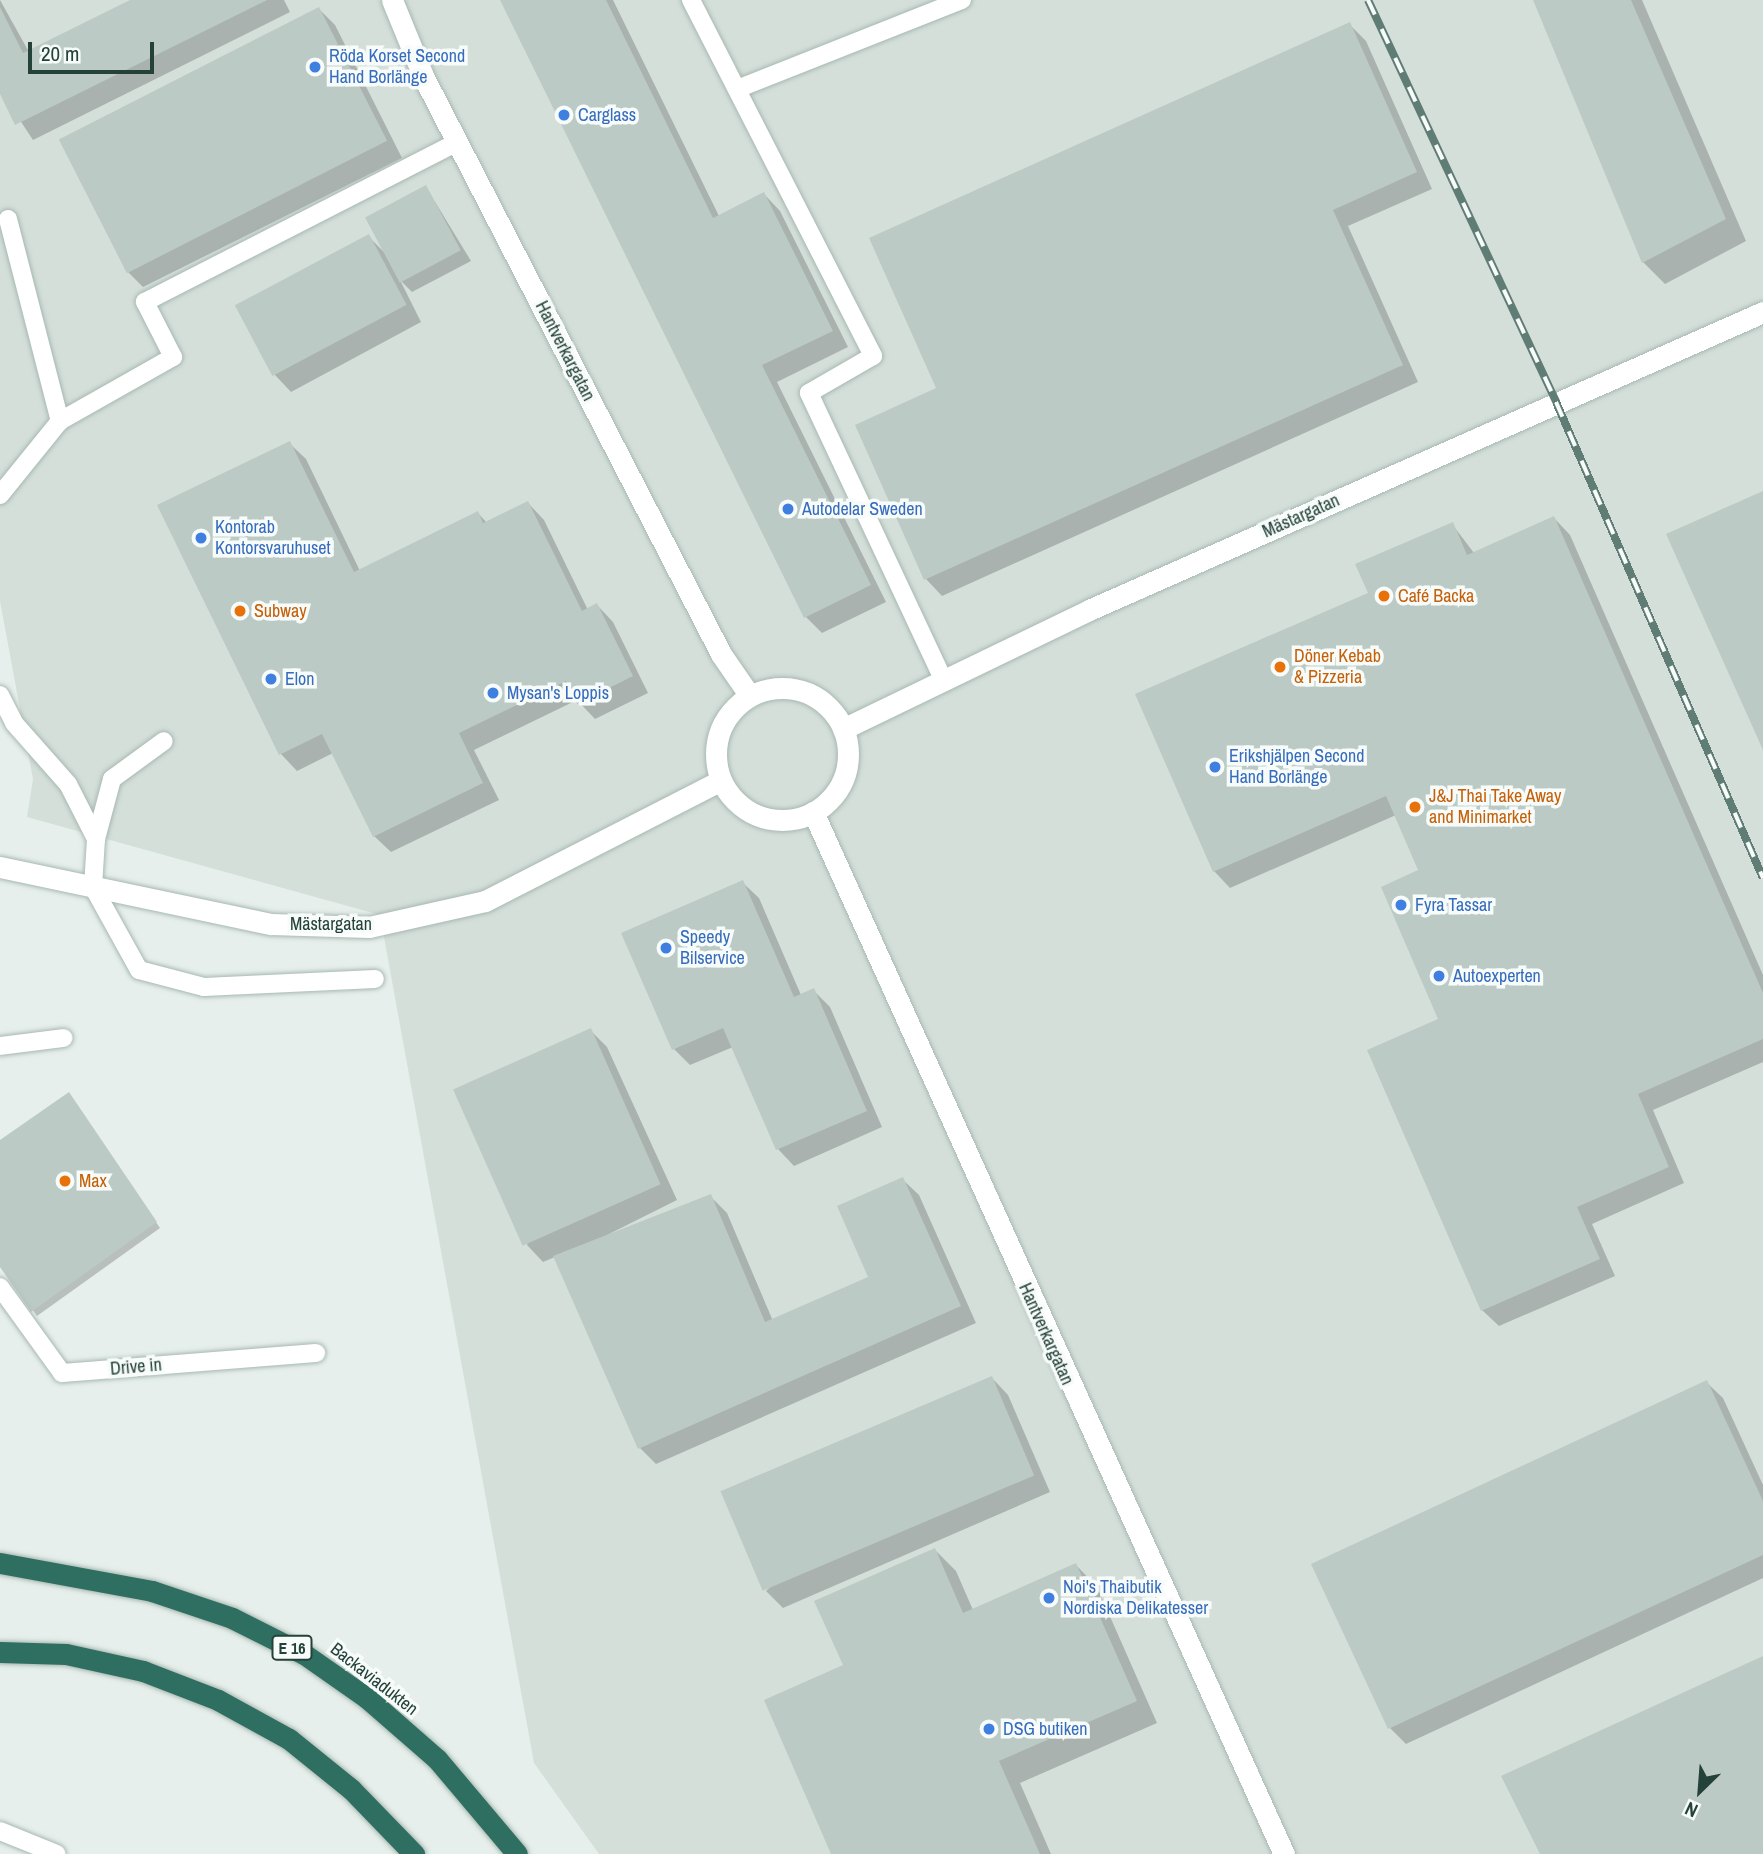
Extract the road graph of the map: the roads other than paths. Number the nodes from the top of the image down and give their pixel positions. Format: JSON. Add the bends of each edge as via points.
{"nodes":[{"id":1,"x":392,"y":0,"type":"edge"},
{"id":2,"x":691,"y":0,"type":"edge"},
{"id":3,"x":962,"y":0,"type":"edge"},
{"id":4,"x":737,"y":89,"type":"junction"},
{"id":5,"x":458,"y":142,"type":"junction"},
{"id":6,"x":8,"y":219,"type":"dead end"},
{"id":7,"x":1763,"y":312,"type":"edge"},
{"id":8,"x":60,"y":421,"type":"junction"},
{"id":9,"x":0,"y":495,"type":"edge"},
{"id":10,"x":942,"y":677,"type":"junction"},
{"id":11,"x":0,"y":695,"type":"edge"},
{"id":12,"x":750,"y":695,"type":"junction"},
{"id":13,"x":843,"y":729,"type":"junction"},
{"id":14,"x":164,"y":741,"type":"dead end"},
{"id":15,"x":721,"y":780,"type":"junction"},
{"id":16,"x":813,"y":812,"type":"junction"},
{"id":17,"x":96,"y":839,"type":"junction"},
{"id":18,"x":0,"y":867,"type":"edge"},
{"id":19,"x":93,"y":887,"type":"junction"},
{"id":20,"x":375,"y":979,"type":"dead end"},
{"id":21,"x":63,"y":1038,"type":"dead end"},
{"id":22,"x":0,"y":1046,"type":"edge"},
{"id":23,"x":0,"y":1287,"type":"edge"},
{"id":24,"x":316,"y":1353,"type":"dead end"},
{"id":25,"x":0,"y":1563,"type":"edge"},
{"id":26,"x":0,"y":1652,"type":"edge"},
{"id":27,"x":0,"y":1831,"type":"edge"},
{"id":28,"x":57,"y":1854,"type":"edge"},
{"id":29,"x":414,"y":1854,"type":"edge"},
{"id":30,"x":517,"y":1854,"type":"edge"},
{"id":31,"x":1284,"y":1854,"type":"edge"}],
"edges":[{"from":1,"to":5,"type":"street","name":"Hantverkargatan"},
{"from":2,"to":4,"type":"lane"},
{"from":3,"to":4,"type":"lane"},
{"from":4,"to":10,"type":"lane","via":[[873,356],[809,393]]},
{"from":5,"to":8,"type":"lane","via":[[145,302],[173,356]]},
{"from":5,"to":12,"type":"street","name":"Hantverkargatan","via":[[721,654]]},
{"from":6,"to":8,"type":"lane"},
{"from":7,"to":10,"type":"street","name":"Mästargatan"},
{"from":8,"to":9,"type":"lane"},
{"from":10,"to":13,"type":"street","name":"Mästargatan"},
{"from":11,"to":17,"type":"lane","via":[[14,723],[68,784]]},
{"from":12,"to":13,"type":"street","via":[[771,688],[804,692],[831,710]]},
{"from":12,"to":15,"type":"street","via":[[735,707],[716,741]]},
{"from":13,"to":16,"type":"street","via":[[847,767],[829,800]]},
{"from":14,"to":17,"type":"lane","via":[[112,779]]},
{"from":15,"to":16,"type":"street","via":[[750,812],[793,819]]},
{"from":15,"to":19,"type":"street","name":"Mästargatan","via":[[485,901],[369,927],[271,924]]},
{"from":16,"to":31,"type":"street","name":"Hantverkargatan"},
{"from":17,"to":19,"type":"lane"},
{"from":18,"to":19,"type":"street","name":"Mästargatan"},
{"from":19,"to":20,"type":"lane","via":[[139,970],[204,987]]},
{"from":21,"to":22,"type":"lane"},
{"from":23,"to":24,"type":"lane","name":"Drive in","via":[[62,1373]]},
{"from":25,"to":30,"type":"highway","name":"Backaviadukten","number":"E 16","via":[[152,1591],[232,1618],[304,1654],[367,1698],[437,1759]]},
{"from":26,"to":29,"type":"highway","via":[[66,1654],[143,1671],[218,1700],[289,1739],[351,1788]]},
{"from":27,"to":28,"type":"lane"}]}
